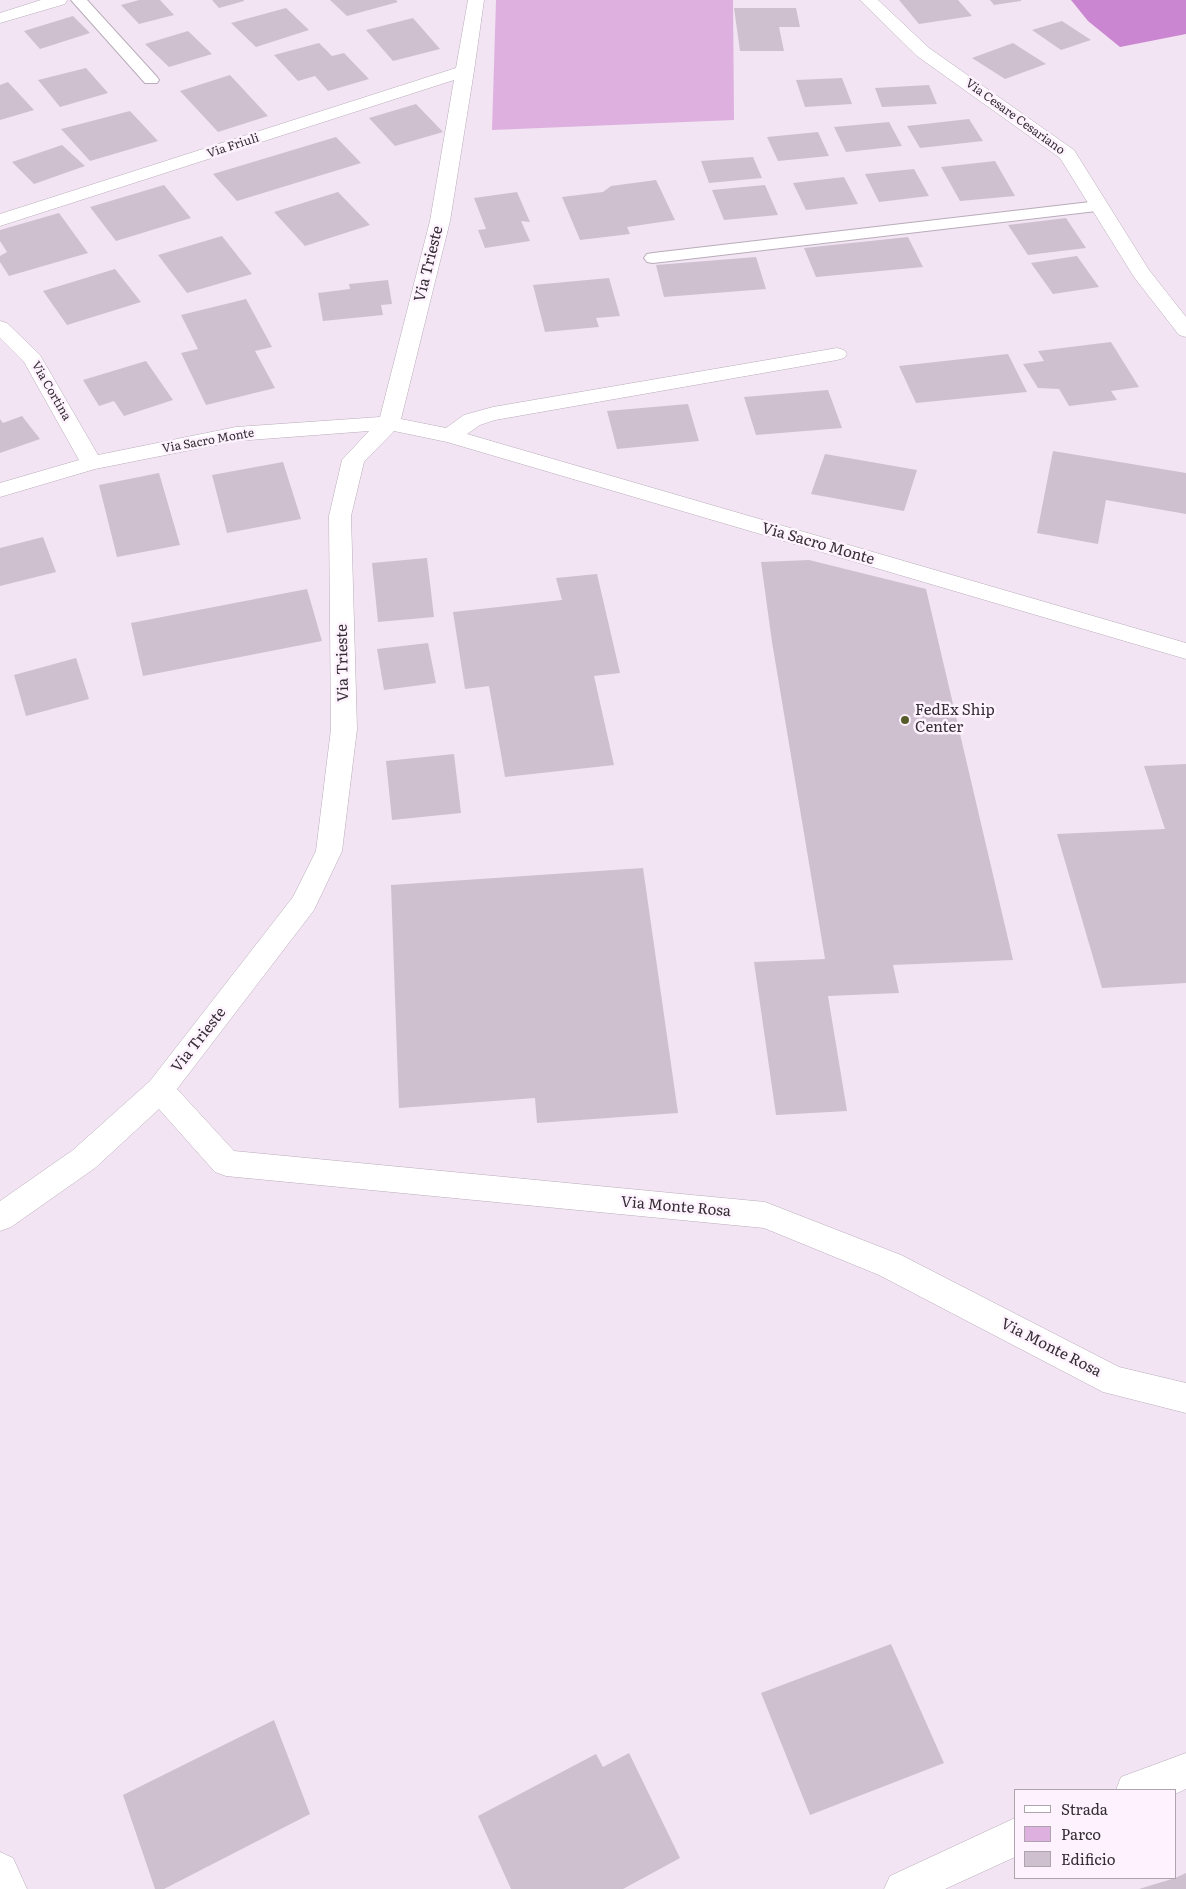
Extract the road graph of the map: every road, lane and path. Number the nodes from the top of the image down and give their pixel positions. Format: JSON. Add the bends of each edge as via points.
{"nodes":[{"id":1,"x":59,"y":0,"type":"edge"},
{"id":2,"x":79,"y":0,"type":"edge"},
{"id":3,"x":476,"y":0,"type":"edge"},
{"id":4,"x":868,"y":0,"type":"edge"},
{"id":5,"x":0,"y":18,"type":"edge"},
{"id":6,"x":465,"y":71,"type":"junction"},
{"id":7,"x":151,"y":80,"type":"dead end"},
{"id":8,"x":1099,"y":206,"type":"junction"},
{"id":9,"x":0,"y":220,"type":"edge"},
{"id":10,"x":653,"y":258,"type":"dead end"},
{"id":11,"x":0,"y":328,"type":"edge"},
{"id":12,"x":1186,"y":331,"type":"edge"},
{"id":13,"x":837,"y":354,"type":"dead end"},
{"id":14,"x":389,"y":423,"type":"junction"},
{"id":15,"x":450,"y":436,"type":"junction"},
{"id":16,"x":92,"y":463,"type":"junction"},
{"id":17,"x":0,"y":490,"type":"edge"},
{"id":18,"x":1186,"y":651,"type":"edge"},
{"id":19,"x":160,"y":1090,"type":"junction"},
{"id":20,"x":0,"y":1218,"type":"edge"},
{"id":21,"x":1186,"y":1398,"type":"edge"},
{"id":22,"x":1186,"y":1771,"type":"edge"},
{"id":23,"x":1137,"y":1789,"type":"edge"},
{"id":24,"x":1014,"y":1836,"type":"edge"},
{"id":25,"x":0,"y":1871,"type":"edge"},
{"id":26,"x":8,"y":1889,"type":"edge"},
{"id":27,"x":903,"y":1889,"type":"edge"}],
"edges":[{"from":1,"to":5,"type":"street"},
{"from":2,"to":7,"type":"lane"},
{"from":3,"to":6,"type":"street","name":"Via Trieste"},
{"from":4,"to":8,"type":"street","name":"Via Cesare Cesariano","via":[[923,52],[1067,154]]},
{"from":6,"to":9,"type":"street","name":"Via Friuli"},
{"from":6,"to":14,"type":"street","name":"Via Trieste","via":[[440,221]]},
{"from":8,"to":10,"type":"lane"},
{"from":8,"to":12,"type":"street","name":"Via Cesare Cesariano","via":[[1141,273]]},
{"from":11,"to":16,"type":"street","name":"Via Cortina","via":[[33,359]]},
{"from":13,"to":15,"type":"street","via":[[493,414],[472,420]]},
{"from":14,"to":15,"type":"street","name":"Via Sacro Monte"},
{"from":14,"to":16,"type":"street","name":"Via Sacro Monte","via":[[236,434]]},
{"from":14,"to":19,"type":"street","name":"Via Trieste","via":[[353,460],[340,516],[344,729],[329,851],[304,903]]},
{"from":15,"to":18,"type":"street","name":"Via Sacro Monte"},
{"from":16,"to":17,"type":"street","name":"Via Sacro Monte"},
{"from":19,"to":20,"type":"street","name":"Via Trieste","via":[[84,1159]]},
{"from":19,"to":21,"type":"street","name":"Via Monte Rosa","via":[[226,1163],[765,1215],[890,1265],[1114,1381]]},
{"from":22,"to":23,"type":"street"},
{"from":24,"to":27,"type":"street"},
{"from":25,"to":26,"type":"street"}]}
